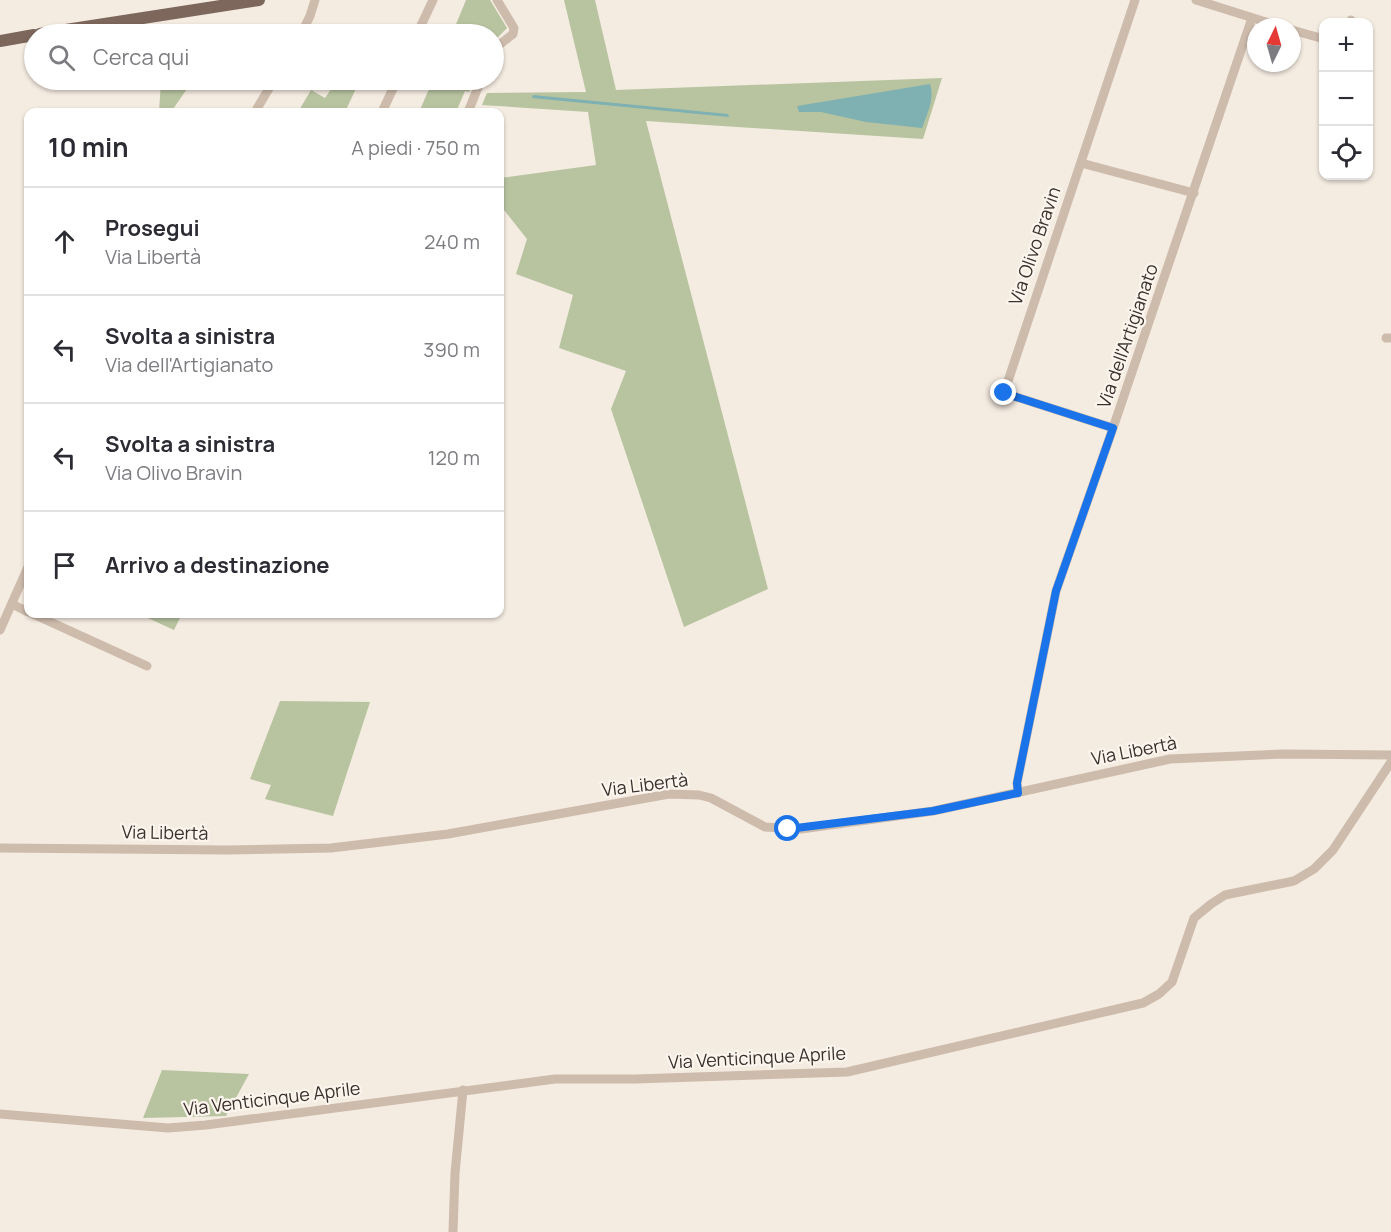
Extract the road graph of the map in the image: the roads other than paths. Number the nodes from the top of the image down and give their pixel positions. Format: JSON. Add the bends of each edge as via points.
{"nodes":[{"id":1,"x":259,"y":0,"type":"edge"},
{"id":2,"x":315,"y":0,"type":"edge"},
{"id":3,"x":433,"y":0,"type":"edge"},
{"id":4,"x":497,"y":0,"type":"edge"},
{"id":5,"x":1136,"y":0,"type":"edge"},
{"id":6,"x":1196,"y":0,"type":"edge"},
{"id":7,"x":1252,"y":18,"type":"edge"},
{"id":8,"x":104,"y":24,"type":"edge"},
{"id":9,"x":306,"y":24,"type":"edge"},
{"id":10,"x":422,"y":24,"type":"edge"},
{"id":11,"x":1247,"y":33,"type":"edge"},
{"id":12,"x":1301,"y":33,"type":"edge"},
{"id":13,"x":24,"y":37,"type":"edge"},
{"id":14,"x":1319,"y":38,"type":"edge"},
{"id":15,"x":0,"y":41,"type":"edge"},
{"id":16,"x":504,"y":41,"type":"edge"},
{"id":17,"x":268,"y":90,"type":"edge"},
{"id":18,"x":392,"y":90,"type":"edge"},
{"id":19,"x":477,"y":90,"type":"edge"},
{"id":20,"x":257,"y":108,"type":"edge"},
{"id":21,"x":384,"y":108,"type":"edge"},
{"id":22,"x":470,"y":108,"type":"edge"},
{"id":23,"x":1081,"y":163,"type":"junction"},
{"id":24,"x":1194,"y":192,"type":"junction"},
{"id":25,"x":1113,"y":428,"type":"junction"},
{"id":26,"x":24,"y":576,"type":"edge"},
{"id":27,"x":12,"y":604,"type":"junction"},
{"id":28,"x":24,"y":610,"type":"edge"},
{"id":29,"x":42,"y":618,"type":"edge"},
{"id":30,"x":0,"y":630,"type":"edge"},
{"id":31,"x":147,"y":666,"type":"dead end"},
{"id":32,"x":1391,"y":755,"type":"edge"},
{"id":33,"x":1391,"y":762,"type":"edge"},
{"id":34,"x":1018,"y":793,"type":"junction"},
{"id":35,"x":0,"y":848,"type":"edge"},
{"id":36,"x":463,"y":1090,"type":"junction"},
{"id":37,"x":0,"y":1114,"type":"edge"},
{"id":38,"x":453,"y":1232,"type":"edge"}],
"edges":[{"from":1,"to":8,"type":"main road"},
{"from":2,"to":9,"type":"street"},
{"from":3,"to":10,"type":"street"},
{"from":4,"to":16,"type":"street","via":[[514,28]]},
{"from":5,"to":23,"type":"street","name":"Via Olivo Bravin"},
{"from":6,"to":7,"type":"street"},
{"from":11,"to":24,"type":"street","name":"Via dell'Artigianato"},
{"from":12,"to":14,"type":"street"},
{"from":13,"to":15,"type":"main road"},
{"from":17,"to":20,"type":"street"},
{"from":18,"to":21,"type":"street"},
{"from":19,"to":22,"type":"street"},
{"from":23,"to":24,"type":"street"},
{"from":23,"to":25,"type":"street","name":"Via Olivo Bravin","via":[[1004,393]]},
{"from":24,"to":25,"type":"street","name":"Via dell'Artigianato"},
{"from":25,"to":34,"type":"street","name":"Via dell'Artigianato","via":[[1056,591]]},
{"from":26,"to":27,"type":"street"},
{"from":27,"to":28,"type":"street"},
{"from":27,"to":30,"type":"street"},
{"from":29,"to":31,"type":"street"},
{"from":32,"to":34,"type":"street","name":"Via Libertà","via":[[1170,759]]},
{"from":33,"to":36,"type":"street","name":"Via Venticinque Aprile","via":[[1333,850],[1314,869],[1294,881],[1226,895],[1194,918],[1172,982],[1143,1003],[847,1072],[555,1079]]},
{"from":34,"to":35,"type":"street","name":"Via Libertà","via":[[933,811],[801,829],[765,827],[711,798],[677,794],[448,834],[331,848]]},
{"from":36,"to":37,"type":"street","name":"Via Venticinque Aprile","via":[[168,1128]]},
{"from":36,"to":38,"type":"street"}]}
